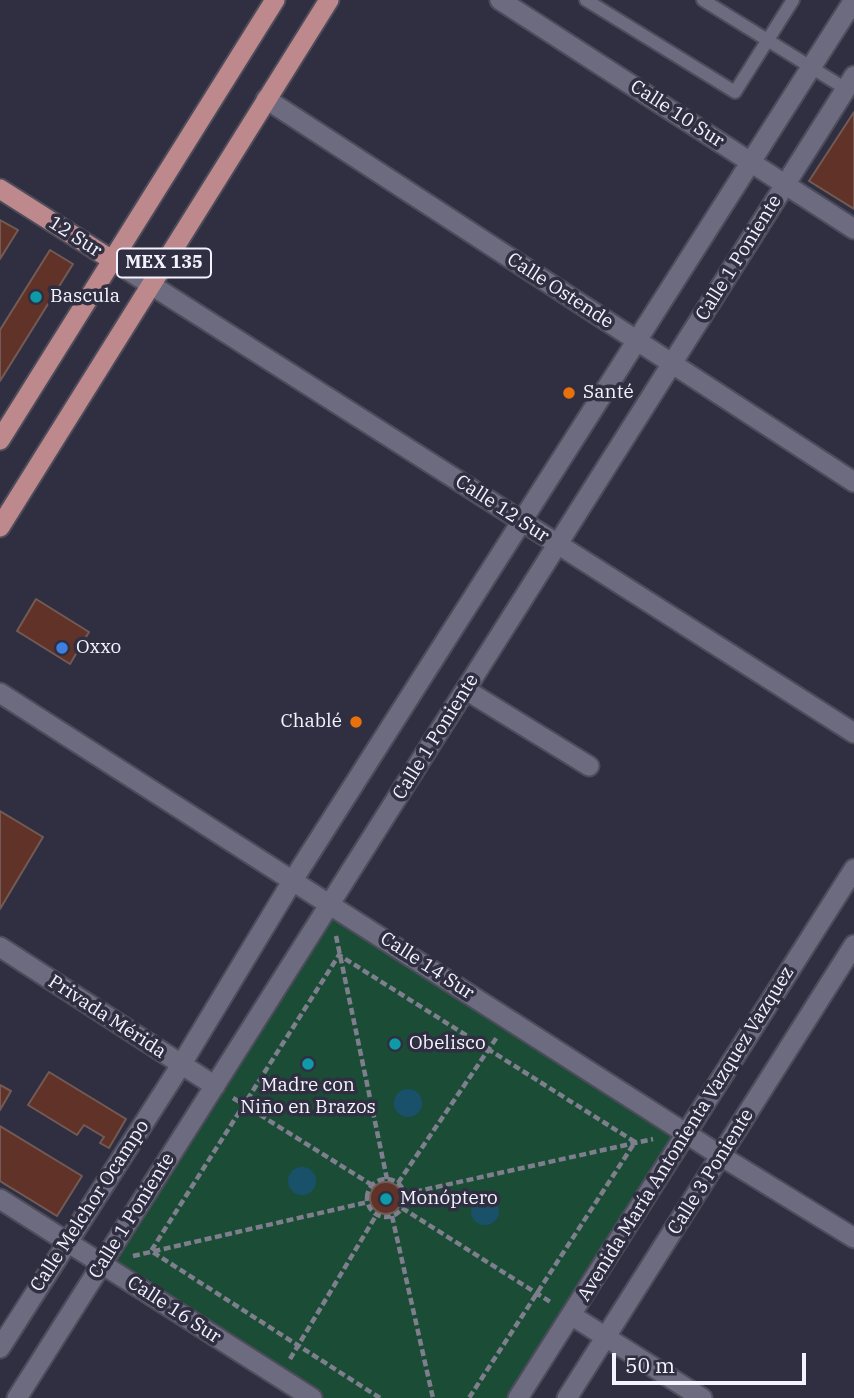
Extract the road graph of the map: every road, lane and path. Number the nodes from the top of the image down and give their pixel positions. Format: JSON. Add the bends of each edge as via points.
{"nodes":[{"id":1,"x":275,"y":0,"type":"edge"},
{"id":2,"x":329,"y":0,"type":"edge"},
{"id":3,"x":500,"y":0,"type":"edge"},
{"id":4,"x":586,"y":0,"type":"edge"},
{"id":5,"x":703,"y":0,"type":"edge"},
{"id":6,"x":793,"y":0,"type":"edge"},
{"id":7,"x":854,"y":0,"type":"edge"},
{"id":8,"x":768,"y":40,"type":"junction"},
{"id":9,"x":811,"y":67,"type":"junction"},
{"id":10,"x":850,"y":83,"type":"edge"},
{"id":11,"x":266,"y":99,"type":"junction"},
{"id":12,"x":751,"y":162,"type":"junction"},
{"id":13,"x":785,"y":184,"type":"junction"},
{"id":14,"x":0,"y":188,"type":"edge"},
{"id":15,"x":854,"y":229,"type":"edge"},
{"id":16,"x":112,"y":260,"type":"junction"},
{"id":17,"x":151,"y":285,"type":"junction"},
{"id":18,"x":636,"y":341,"type":"junction"},
{"id":19,"x":672,"y":364,"type":"junction"},
{"id":20,"x":0,"y":440,"type":"edge"},
{"id":21,"x":854,"y":482,"type":"edge"},
{"id":22,"x":521,"y":521,"type":"junction"},
{"id":23,"x":0,"y":527,"type":"edge"},
{"id":24,"x":558,"y":545,"type":"junction"},
{"id":25,"x":466,"y":690,"type":"junction"},
{"id":26,"x":0,"y":693,"type":"edge"},
{"id":27,"x":854,"y":733,"type":"edge"},
{"id":28,"x":589,"y":766,"type":"dead end"},
{"id":29,"x":854,"y":869,"type":"edge"},
{"id":30,"x":293,"y":880,"type":"junction"},
{"id":31,"x":331,"y":904,"type":"junction"},
{"id":32,"x":854,"y":945,"type":"edge"},
{"id":33,"x":0,"y":947,"type":"edge"},
{"id":34,"x":339,"y":955,"type":"junction"},
{"id":35,"x":509,"y":1019,"type":"junction"},
{"id":36,"x":488,"y":1050,"type":"junction"},
{"id":37,"x":181,"y":1065,"type":"junction"},
{"id":38,"x":215,"y":1086,"type":"junction"},
{"id":39,"x":244,"y":1104,"type":"junction"},
{"id":40,"x":685,"y":1133,"type":"junction"},
{"id":41,"x":635,"y":1142,"type":"junction"},
{"id":42,"x":721,"y":1156,"type":"junction"},
{"id":43,"x":387,"y":1179,"type":"junction"},
{"id":44,"x":398,"y":1183,"type":"junction"},
{"id":45,"x":372,"y":1185,"type":"junction"},
{"id":46,"x":405,"y":1194,"type":"junction"},
{"id":47,"x":0,"y":1199,"type":"edge"},
{"id":48,"x":368,"y":1202,"type":"junction"},
{"id":49,"x":402,"y":1208,"type":"junction"},
{"id":50,"x":377,"y":1214,"type":"junction"},
{"id":51,"x":392,"y":1216,"type":"junction"},
{"id":52,"x":854,"y":1238,"type":"edge"},
{"id":53,"x":67,"y":1242,"type":"junction"},
{"id":54,"x":151,"y":1251,"type":"junction"},
{"id":55,"x":102,"y":1264,"type":"junction"},
{"id":56,"x":537,"y":1294,"type":"junction"},
{"id":57,"x":571,"y":1315,"type":"junction"},
{"id":58,"x":606,"y":1338,"type":"junction"},
{"id":59,"x":298,"y":1345,"type":"junction"},
{"id":60,"x":0,"y":1348,"type":"edge"},
{"id":61,"x":279,"y":1377,"type":"junction"},
{"id":62,"x":17,"y":1398,"type":"edge"},
{"id":63,"x":312,"y":1398,"type":"edge"},
{"id":64,"x":380,"y":1398,"type":"edge"},
{"id":65,"x":433,"y":1398,"type":"edge"},
{"id":66,"x":469,"y":1398,"type":"edge"},
{"id":67,"x":518,"y":1398,"type":"edge"},
{"id":68,"x":567,"y":1398,"type":"edge"},
{"id":69,"x":702,"y":1398,"type":"edge"}],
"edges":[{"from":1,"to":16,"type":"main road","number":"MEX 135"},
{"from":2,"to":11,"type":"main road","number":"MEX 135"},
{"from":3,"to":12,"type":"street","name":"Calle 10 Sur"},
{"from":4,"to":8,"type":"lane","via":[[735,92]]},
{"from":5,"to":8,"type":"lane"},
{"from":6,"to":8,"type":"lane"},
{"from":7,"to":9,"type":"street"},
{"from":8,"to":9,"type":"lane"},
{"from":9,"to":10,"type":"lane"},
{"from":9,"to":12,"type":"street"},
{"from":10,"to":13,"type":"street","name":"Calle 1 Poniente"},
{"from":11,"to":17,"type":"main road","number":"MEX 135"},
{"from":11,"to":18,"type":"street","name":"Calle Ostende"},
{"from":12,"to":13,"type":"street","name":"Calle 10 Sur"},
{"from":12,"to":18,"type":"street"},
{"from":13,"to":15,"type":"street","name":"Calle 10 Sur"},
{"from":13,"to":19,"type":"street","name":"Calle 1 Poniente"},
{"from":14,"to":16,"type":"main road","name":"12 Sur","number":"MEX 135"},
{"from":16,"to":17,"type":"street","name":"12 Sur"},
{"from":16,"to":20,"type":"main road","number":"MEX 135"},
{"from":17,"to":22,"type":"street","name":"Calle 12 Sur"},
{"from":17,"to":23,"type":"main road","number":"MEX 135"},
{"from":18,"to":19,"type":"street","name":"Calle Ostende"},
{"from":18,"to":22,"type":"street"},
{"from":19,"to":21,"type":"street","name":"Calle Ostende"},
{"from":19,"to":24,"type":"street","name":"Calle 1 Poniente"},
{"from":22,"to":24,"type":"street","name":"Calle 12 Sur"},
{"from":22,"to":30,"type":"street"},
{"from":24,"to":25,"type":"street","name":"Calle 1 Poniente"},
{"from":24,"to":27,"type":"street","name":"Calle 12 Sur"},
{"from":25,"to":28,"type":"street"},
{"from":25,"to":31,"type":"street","name":"Calle 1 Poniente"},
{"from":26,"to":30,"type":"street","name":"Calle 14 Sur"},
{"from":29,"to":40,"type":"street","name":"Avenida María Antonienta Vazquez Vazquez"},
{"from":30,"to":31,"type":"street","name":"Calle 14 Sur"},
{"from":30,"to":37,"type":"street"},
{"from":31,"to":34,"type":"path"},
{"from":31,"to":35,"type":"street","name":"Calle 14 Sur"},
{"from":31,"to":38,"type":"street","name":"Calle 1 Poniente"},
{"from":32,"to":42,"type":"street","name":"Calle 3 Poniente"},
{"from":33,"to":37,"type":"street","name":"Privada Mérida"},
{"from":34,"to":36,"type":"path"},
{"from":34,"to":39,"type":"path"},
{"from":34,"to":43,"type":"path"},
{"from":35,"to":36,"type":"path"},
{"from":35,"to":40,"type":"street","name":"Calle 14 Sur"},
{"from":36,"to":41,"type":"path"},
{"from":36,"to":44,"type":"path"},
{"from":37,"to":38,"type":"street","name":"Privada Mérida"},
{"from":37,"to":53,"type":"street","name":"Calle Melchor Ocampo"},
{"from":38,"to":39,"type":"path"},
{"from":38,"to":55,"type":"street","name":"Calle 1 Poniente"},
{"from":39,"to":45,"type":"path"},
{"from":39,"to":54,"type":"path"},
{"from":40,"to":41,"type":"path"},
{"from":40,"to":42,"type":"street","name":"Calle 14 Sur"},
{"from":40,"to":57,"type":"street","name":"Avenida María Antonienta Vazquez Vazquez"},
{"from":41,"to":46,"type":"path"},
{"from":41,"to":56,"type":"path"},
{"from":42,"to":52,"type":"street","name":"Calle 14 Sur"},
{"from":42,"to":58,"type":"street","name":"Calle 3 Poniente"},
{"from":43,"to":44,"type":"path"},
{"from":43,"to":45,"type":"path"},
{"from":44,"to":46,"type":"path"},
{"from":45,"to":48,"type":"path"},
{"from":46,"to":49,"type":"path"},
{"from":47,"to":53,"type":"street","name":"Calle 16 Sur"},
{"from":48,"to":50,"type":"path"},
{"from":48,"to":54,"type":"path"},
{"from":49,"to":51,"type":"path"},
{"from":49,"to":56,"type":"path"},
{"from":50,"to":51,"type":"path"},
{"from":50,"to":59,"type":"path"},
{"from":51,"to":65,"type":"path"},
{"from":53,"to":55,"type":"street","name":"Calle 16 Sur"},
{"from":53,"to":60,"type":"street","name":"Calle Melchor Ocampo"},
{"from":54,"to":55,"type":"path"},
{"from":54,"to":59,"type":"path"},
{"from":55,"to":61,"type":"street","name":"Calle 16 Sur"},
{"from":55,"to":62,"type":"street","name":"Calle 1 Poniente"},
{"from":56,"to":57,"type":"path"},
{"from":56,"to":66,"type":"path"},
{"from":57,"to":58,"type":"street"},
{"from":57,"to":67,"type":"street","name":"Avenida María Antonienta Vazquez Vazquez"},
{"from":58,"to":68,"type":"street","name":"Calle 3 Poniente"},
{"from":58,"to":69,"type":"street"},
{"from":59,"to":61,"type":"path"},
{"from":59,"to":64,"type":"path"},
{"from":61,"to":63,"type":"street","name":"Calle 16 Sur"}]}
